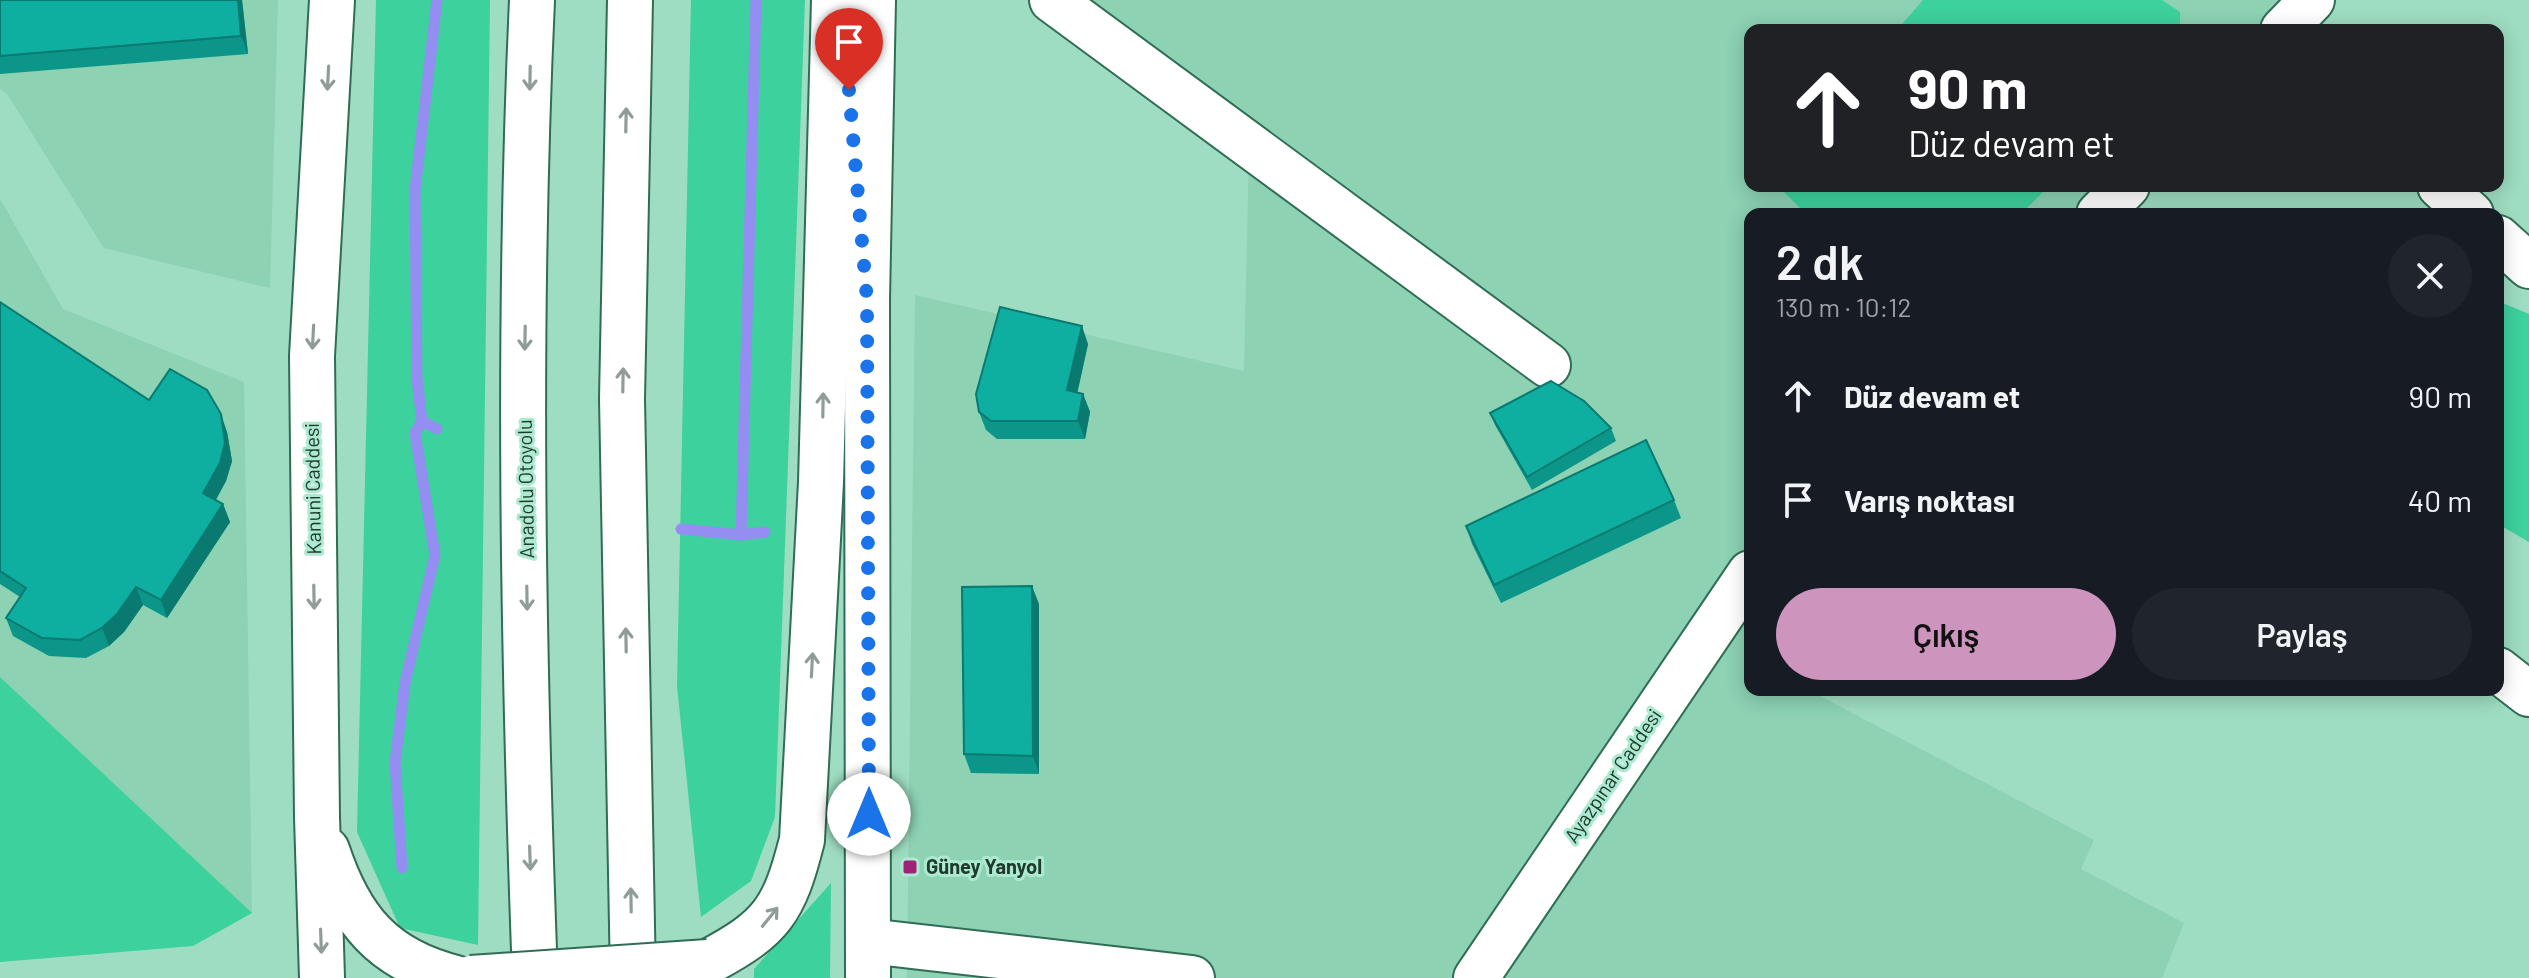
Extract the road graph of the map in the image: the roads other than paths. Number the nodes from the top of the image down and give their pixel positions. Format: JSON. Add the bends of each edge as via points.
{"nodes":[{"id":1,"x":332,"y":0,"type":"edge"},
{"id":2,"x":532,"y":0,"type":"edge"},
{"id":3,"x":630,"y":0,"type":"edge"},
{"id":4,"x":834,"y":0,"type":"edge"},
{"id":5,"x":841,"y":0,"type":"edge"},
{"id":6,"x":873,"y":0,"type":"edge"},
{"id":7,"x":1052,"y":0,"type":"edge"},
{"id":8,"x":2312,"y":0,"type":"edge"},
{"id":9,"x":2289,"y":24,"type":"edge"},
{"id":10,"x":2121,"y":192,"type":"edge"},
{"id":11,"x":2447,"y":192,"type":"edge"},
{"id":12,"x":2105,"y":208,"type":"edge"},
{"id":13,"x":2464,"y":208,"type":"edge"},
{"id":14,"x":2504,"y":243,"type":"edge"},
{"id":15,"x":2529,"y":266,"type":"edge"},
{"id":16,"x":867,"y":300,"type":"junction"},
{"id":17,"x":1548,"y":365,"type":"dead end"},
{"id":18,"x":1744,"y":582,"type":"edge"},
{"id":19,"x":2504,"y":675,"type":"edge"},
{"id":20,"x":2529,"y":694,"type":"edge"},
{"id":21,"x":317,"y":817,"type":"junction"},
{"id":22,"x":868,"y":959,"type":"edge"},
{"id":23,"x":322,"y":978,"type":"edge"},
{"id":24,"x":456,"y":978,"type":"edge"},
{"id":25,"x":471,"y":978,"type":"edge"},
{"id":26,"x":535,"y":978,"type":"edge"},
{"id":27,"x":633,"y":978,"type":"edge"},
{"id":28,"x":1192,"y":978,"type":"edge"},
{"id":29,"x":1476,"y":978,"type":"edge"}],
"edges":[{"from":1,"to":21,"type":"main road","name":"Kanuni Caddesi","one_way":true,"via":[[312,356]]},
{"from":2,"to":26,"type":"main road","name":"Anadolu Otoyolu","one_way":true,"via":[[525,375]]},
{"from":27,"to":3,"type":"main road","one_way":true,"via":[[622,399]]},
{"from":25,"to":4,"type":"main road","one_way":true,"bridge":true,"via":[[708,962],[750,940],[774,916],[791,883],[802,840],[821,482]]},
{"from":5,"to":16,"type":"main road"},
{"from":6,"to":16,"type":"main road"},
{"from":7,"to":17,"type":"main road"},
{"from":8,"to":9,"type":"main road"},
{"from":10,"to":12,"type":"main road"},
{"from":11,"to":13,"type":"main road"},
{"from":14,"to":15,"type":"main road"},
{"from":16,"to":22,"type":"main road"},
{"from":18,"to":29,"type":"main road","name":"Ayazpınar Caddesi"},
{"from":19,"to":20,"type":"main road"},
{"from":21,"to":23,"type":"main road","name":"Kanuni Caddesi","one_way":true},
{"from":21,"to":24,"type":"main road","via":[[355,912],[385,947],[421,969]]},
{"from":22,"to":28,"type":"main road"}]}
